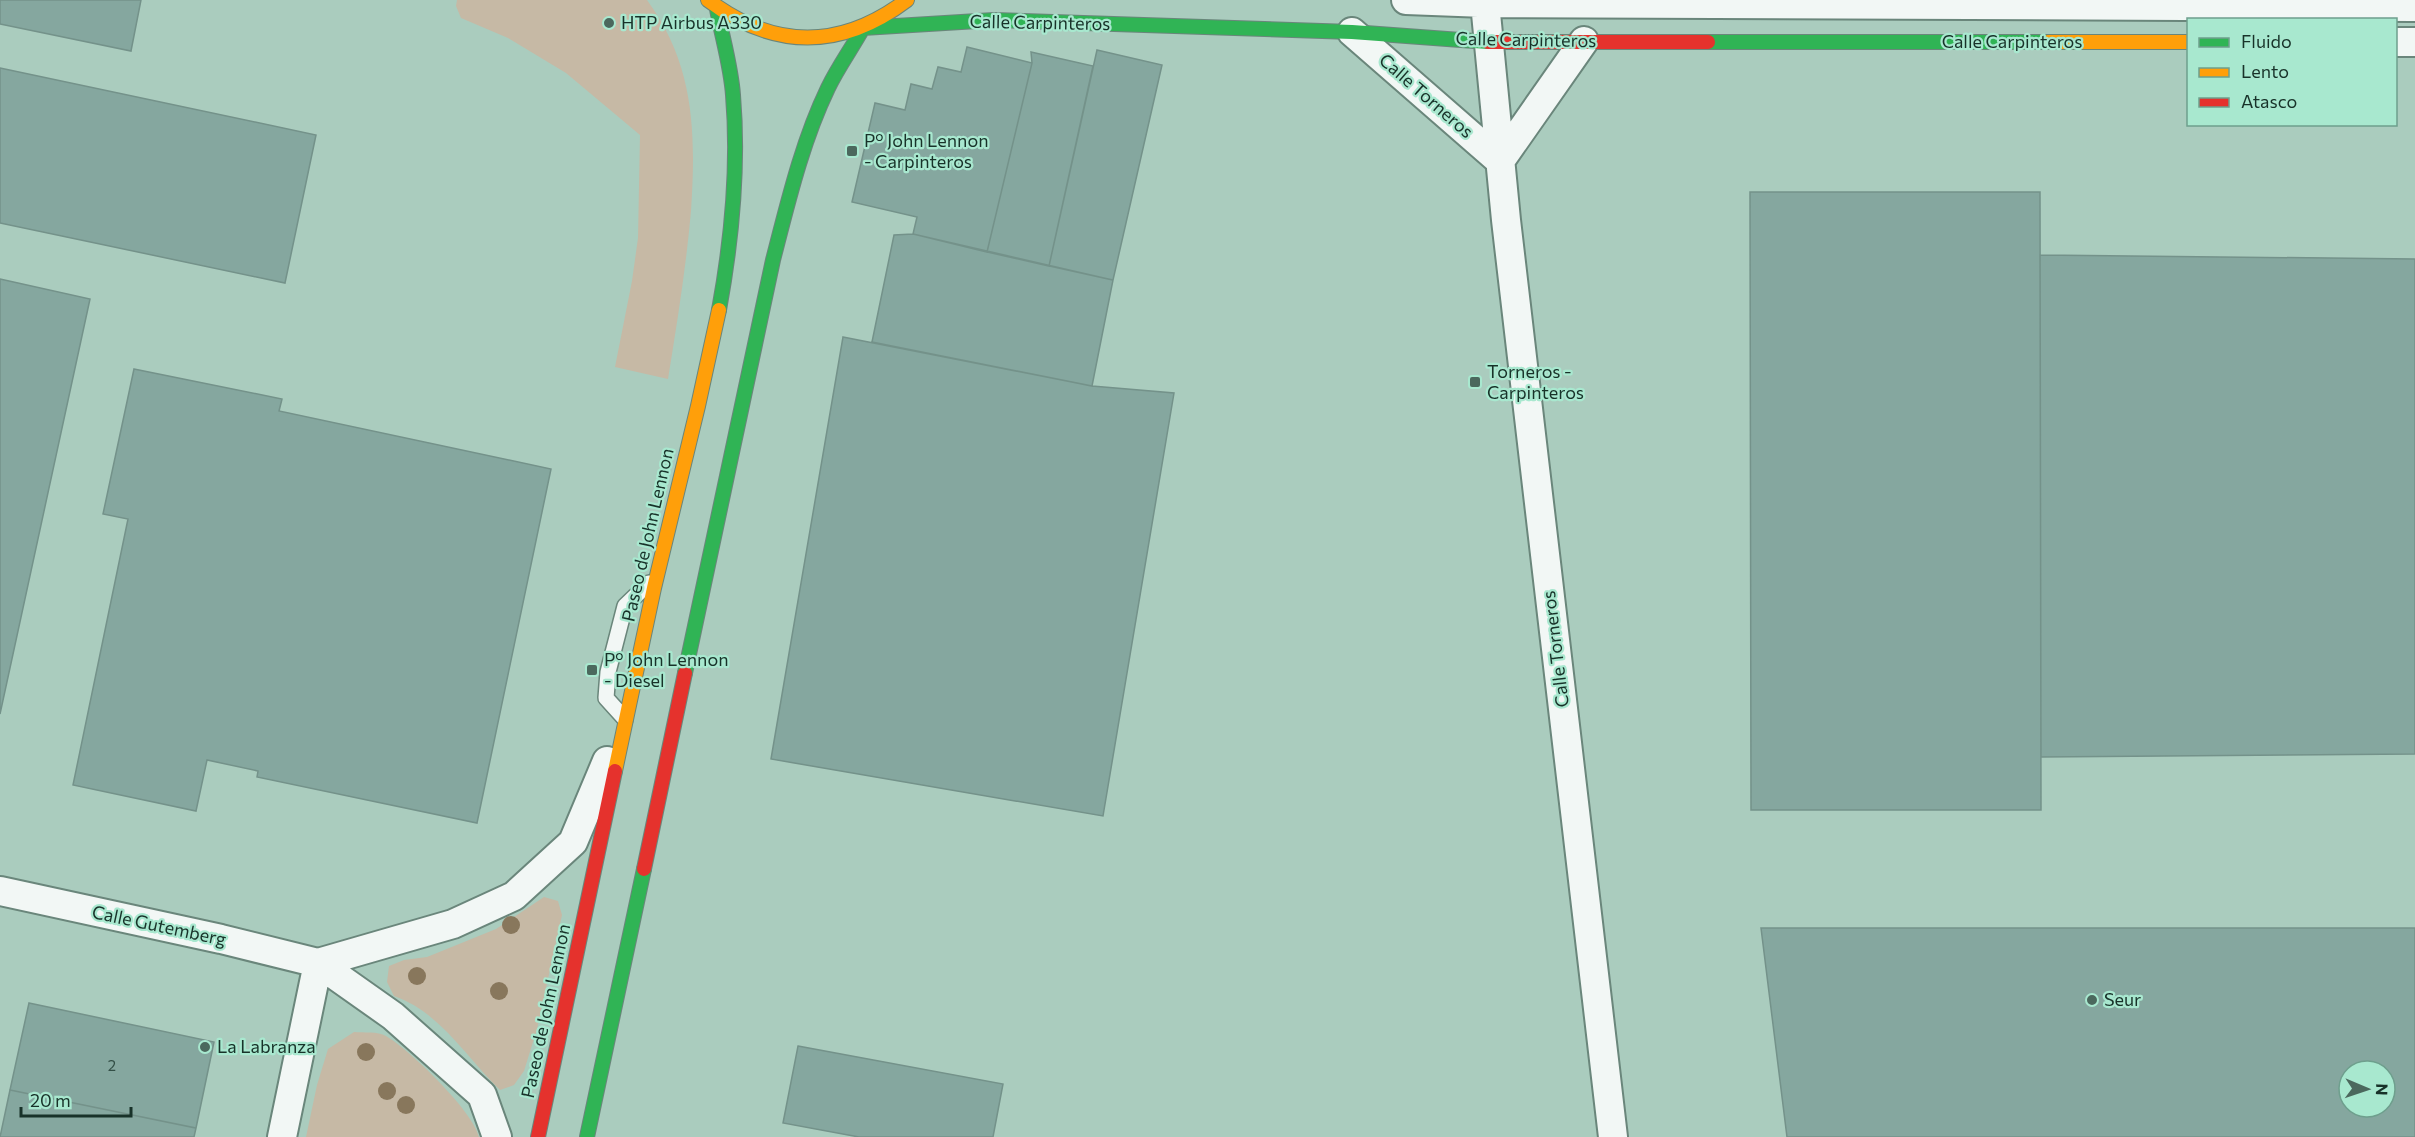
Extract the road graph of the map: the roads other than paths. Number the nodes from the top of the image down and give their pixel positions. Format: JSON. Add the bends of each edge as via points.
{"nodes":[{"id":1,"x":907,"y":0,"type":"edge"},
{"id":2,"x":1406,"y":0,"type":"edge"},
{"id":3,"x":1485,"y":3,"type":"junction"},
{"id":4,"x":712,"y":4,"type":"edge"},
{"id":5,"x":2415,"y":7,"type":"edge"},
{"id":6,"x":863,"y":28,"type":"junction"},
{"id":7,"x":1352,"y":32,"type":"junction"},
{"id":8,"x":1584,"y":41,"type":"junction"},
{"id":9,"x":1488,"y":42,"type":"junction"},
{"id":10,"x":2187,"y":42,"type":"edge"},
{"id":11,"x":2397,"y":42,"type":"edge"},
{"id":12,"x":2415,"y":42,"type":"edge"},
{"id":13,"x":1500,"y":161,"type":"junction"},
{"id":14,"x":656,"y":576,"type":"junction"},
{"id":15,"x":625,"y":719,"type":"junction"},
{"id":16,"x":0,"y":891,"type":"edge"},
{"id":17,"x":318,"y":963,"type":"junction"},
{"id":18,"x":282,"y":1137,"type":"edge"},
{"id":19,"x":497,"y":1137,"type":"edge"},
{"id":20,"x":538,"y":1137,"type":"edge"},
{"id":21,"x":587,"y":1137,"type":"edge"},
{"id":22,"x":1613,"y":1137,"type":"edge"}],
"edges":[{"from":1,"to":6,"type":"main road"},
{"from":2,"to":3,"type":"street","name":"Calle Carpinteros"},
{"from":3,"to":5,"type":"street","name":"Calle Carpinteros"},
{"from":3,"to":9,"type":"street","name":"Calle Torneros"},
{"from":4,"to":6,"type":"main road","via":[[746,25],[776,35],[816,39]]},
{"from":4,"to":14,"type":"main road","name":"Paseo de John Lennon","via":[[734,94],[734,213],[706,367]]},
{"from":6,"to":7,"type":"main road","name":"Calle Carpinteros","via":[[994,20]]},
{"from":6,"to":21,"type":"main road","via":[[829,86],[810,134],[795,173],[773,260]]},
{"from":7,"to":9,"type":"main road","name":"Calle Carpinteros"},
{"from":7,"to":13,"type":"street","name":"Calle Torneros"},
{"from":8,"to":9,"type":"main road","name":"Calle Carpinteros"},
{"from":8,"to":10,"type":"main road","name":"Calle Carpinteros"},
{"from":8,"to":13,"type":"street"},
{"from":9,"to":13,"type":"street","name":"Calle Torneros"},
{"from":11,"to":12,"type":"street"},
{"from":13,"to":22,"type":"street","name":"Calle Torneros"},
{"from":14,"to":15,"type":"main road","name":"Paseo de John Lennon"},
{"from":14,"to":15,"type":"lane","via":[[625,606],[608,672],[606,698]]},
{"from":15,"to":17,"type":"street","via":[[573,842],[514,896],[453,924]]},
{"from":15,"to":20,"type":"main road","name":"Paseo de John Lennon"},
{"from":16,"to":17,"type":"street","name":"Calle Gutemberg"},
{"from":17,"to":18,"type":"street"},
{"from":17,"to":19,"type":"street","via":[[393,1016],[482,1095]]}]}
